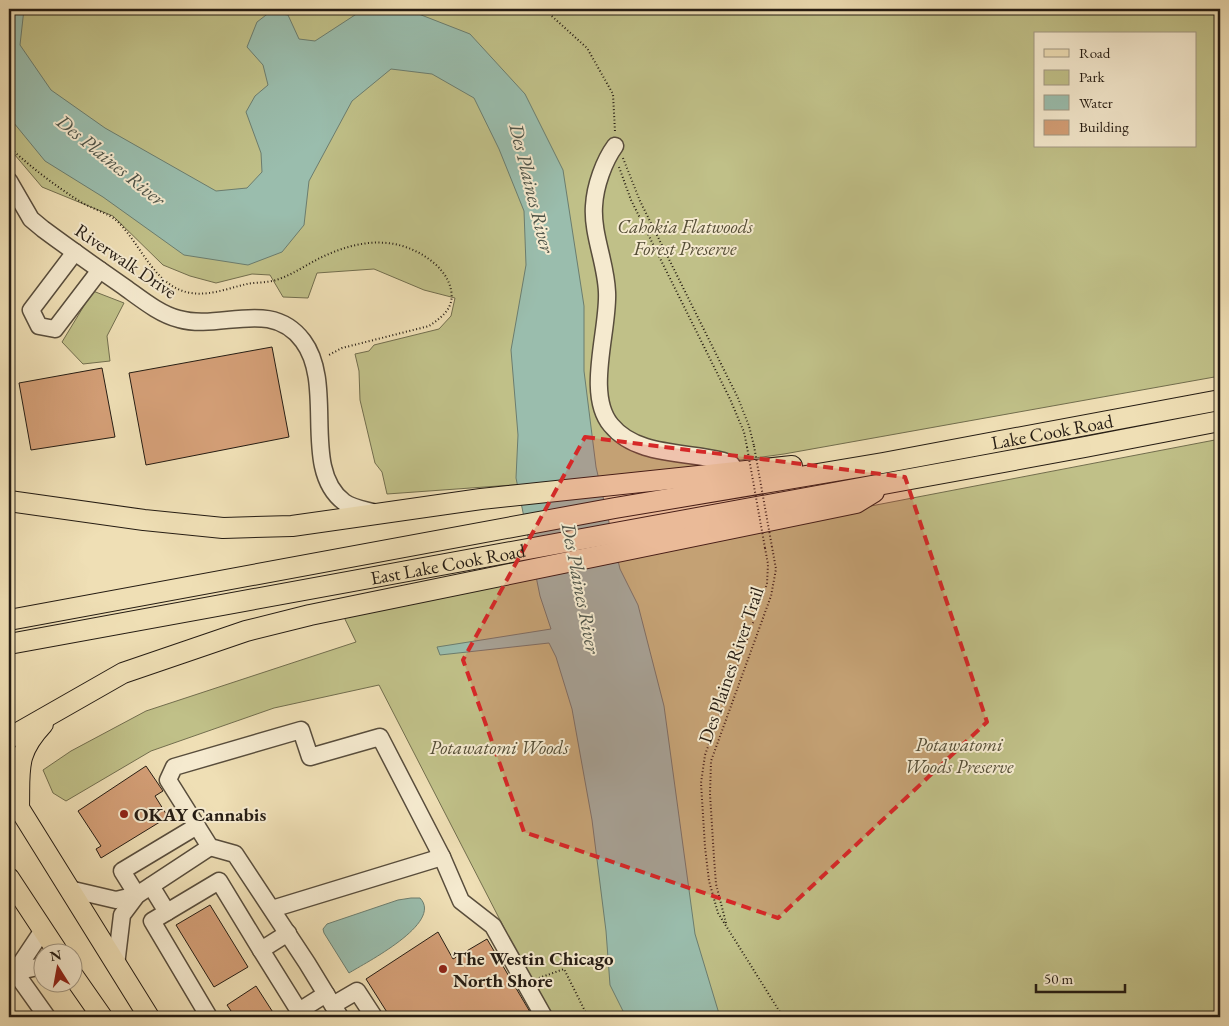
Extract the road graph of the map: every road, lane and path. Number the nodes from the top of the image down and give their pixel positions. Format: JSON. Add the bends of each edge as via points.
{"nodes":[{"id":1,"x":544,"y":9,"type":"edge"},
{"id":2,"x":615,"y":146,"type":"junction"},
{"id":3,"x":9,"y":147,"type":"edge"},
{"id":4,"x":9,"y":181,"type":"edge"},
{"id":5,"x":74,"y":252,"type":"junction"},
{"id":6,"x":100,"y":270,"type":"junction"},
{"id":7,"x":313,"y":366,"type":"junction"},
{"id":8,"x":1220,"y":400,"type":"edge"},
{"id":9,"x":1220,"y":421,"type":"edge"},
{"id":10,"x":883,"y":463,"type":"junction"},
{"id":11,"x":738,"y":473,"type":"junction"},
{"id":12,"x":14,"y":499,"type":"edge"},
{"id":13,"x":379,"y":514,"type":"junction"},
{"id":14,"x":622,"y":541,"type":"junction"},
{"id":15,"x":9,"y":620,"type":"edge"},
{"id":16,"x":9,"y":644,"type":"edge"},
{"id":17,"x":54,"y":712,"type":"junction"},
{"id":18,"x":9,"y":738,"type":"edge"},
{"id":19,"x":14,"y":800,"type":"edge"},
{"id":20,"x":197,"y":826,"type":"junction"},
{"id":21,"x":210,"y":847,"type":"junction"},
{"id":22,"x":442,"y":857,"type":"junction"},
{"id":23,"x":9,"y":878,"type":"edge"},
{"id":24,"x":151,"y":886,"type":"junction"},
{"id":25,"x":69,"y":889,"type":"junction"},
{"id":26,"x":137,"y":895,"type":"junction"},
{"id":27,"x":272,"y":909,"type":"junction"},
{"id":28,"x":167,"y":912,"type":"junction"},
{"id":29,"x":726,"y":925,"type":"junction"},
{"id":30,"x":43,"y":930,"type":"junction"},
{"id":31,"x":288,"y":934,"type":"junction"},
{"id":32,"x":52,"y":944,"type":"edge"},
{"id":33,"x":261,"y":950,"type":"junction"},
{"id":34,"x":116,"y":965,"type":"junction"},
{"id":35,"x":32,"y":967,"type":"edge"},
{"id":36,"x":11,"y":969,"type":"edge"},
{"id":37,"x":525,"y":983,"type":"junction"},
{"id":38,"x":82,"y":988,"type":"edge"},
{"id":39,"x":333,"y":1006,"type":"edge"},
{"id":40,"x":47,"y":1017,"type":"edge"},
{"id":41,"x":102,"y":1017,"type":"edge"},
{"id":42,"x":149,"y":1017,"type":"edge"},
{"id":43,"x":209,"y":1017,"type":"edge"},
{"id":44,"x":374,"y":1017,"type":"edge"},
{"id":45,"x":544,"y":1017,"type":"edge"},
{"id":46,"x":588,"y":1017,"type":"edge"},
{"id":47,"x":783,"y":1017,"type":"edge"}],
"edges":[{"from":1,"to":2,"type":"path","name":"Des Plaines River Trail","via":[[588,48],[613,94]]},
{"from":2,"to":11,"type":"street","via":[[607,157],[594,206],[607,292],[599,394],[602,413],[612,427],[630,441],[645,447],[724,461]]},
{"from":2,"to":29,"type":"path","name":"Des Plaines River Trail","bridge":true,"via":[[623,156],[640,201],[749,426],[776,569],[771,596],[711,761],[715,866]]},
{"from":2,"to":29,"type":"path","name":"Des Plaines River Trail","bridge":true,"via":[[631,200],[742,427],[768,564],[767,584],[705,755],[701,783],[709,881],[718,913]]},
{"from":3,"to":7,"type":"path","via":[[36,172],[80,202],[115,219],[164,282],[192,294],[276,280],[345,247],[371,242],[388,242],[410,248],[440,268],[452,291],[448,311],[440,319],[419,329],[342,348]]},
{"from":4,"to":5,"type":"street","name":"Riverwalk Drive","via":[[31,219]]},
{"from":5,"to":6,"type":"street","name":"Riverwalk Drive"},
{"from":5,"to":6,"type":"street","via":[[31,310],[39,326],[55,329]]},
{"from":6,"to":7,"type":"street","name":"Riverwalk Drive","via":[[153,307],[179,319],[215,321],[260,317],[284,323],[304,342]]},
{"from":7,"to":13,"type":"street","name":"Riverwalk Drive","via":[[327,482],[345,504]]},
{"from":8,"to":10,"type":"main road","name":"Lake Cook Road"},
{"from":9,"to":14,"type":"main road","name":"Lake Cook Road","via":[[888,484],[856,503]]},
{"from":10,"to":11,"type":"main road","via":[[857,459]]},
{"from":10,"to":15,"type":"main road","name":"East Lake Cook Road","via":[[616,508]]},
{"from":11,"to":13,"type":"main road"},
{"from":12,"to":13,"type":"main road","via":[[144,520],[222,528],[292,526]]},
{"from":14,"to":16,"type":"main road","name":"East Lake Cook Road","via":[[516,550]]},
{"from":14,"to":17,"type":"main road","via":[[520,572],[246,630],[123,673]]},
{"from":17,"to":18,"type":"main road"},
{"from":17,"to":19,"type":"main road","via":[[27,742],[20,755]]},
{"from":19,"to":25,"type":"main road"},
{"from":20,"to":21,"type":"street"},
{"from":20,"to":22,"type":"street","via":[[168,780],[174,767],[301,730],[310,757],[380,737]]},
{"from":20,"to":26,"type":"street","via":[[122,871]]},
{"from":21,"to":24,"type":"street"},
{"from":21,"to":27,"type":"street","via":[[235,854]]},
{"from":22,"to":27,"type":"street"},
{"from":22,"to":37,"type":"street","via":[[461,901],[493,926]]},
{"from":23,"to":30,"type":"main road"},
{"from":24,"to":26,"type":"street"},
{"from":24,"to":28,"type":"street"},
{"from":25,"to":26,"type":"street","via":[[116,900]]},
{"from":25,"to":34,"type":"main road"},
{"from":26,"to":34,"type":"street","via":[[122,915]]},
{"from":27,"to":31,"type":"street"},
{"from":28,"to":33,"type":"street","via":[[219,881]]},
{"from":28,"to":43,"type":"street","via":[[152,921]]},
{"from":29,"to":47,"type":"path","name":"Des Plaines River Trail"},
{"from":30,"to":32,"type":"main road"},
{"from":30,"to":36,"type":"street"},
{"from":31,"to":33,"type":"street"},
{"from":31,"to":39,"type":"street"},
{"from":33,"to":39,"type":"street","via":[[299,1011]]},
{"from":34,"to":42,"type":"main road"},
{"from":35,"to":36,"type":"street"},
{"from":36,"to":40,"type":"street"},
{"from":37,"to":45,"type":"street"},
{"from":37,"to":46,"type":"path","via":[[564,969]]},
{"from":38,"to":41,"type":"main road"},
{"from":39,"to":44,"type":"street","via":[[357,991]]}]}
